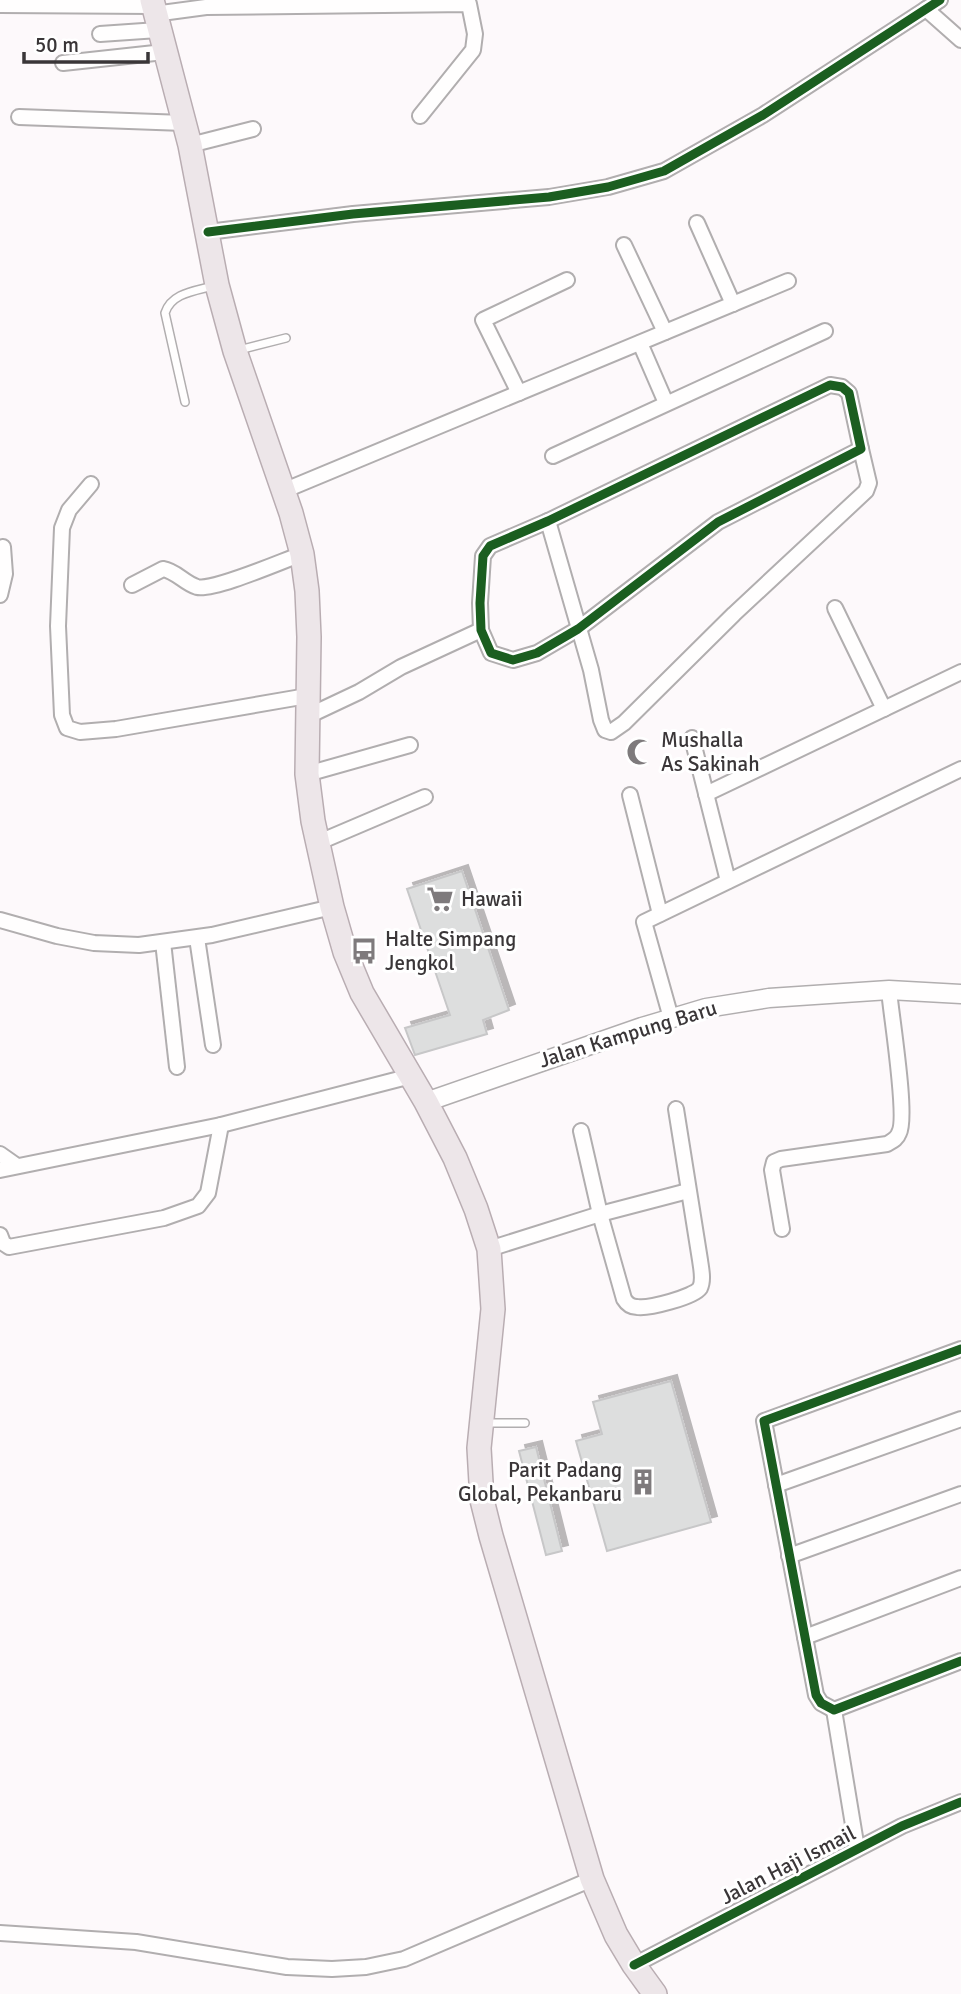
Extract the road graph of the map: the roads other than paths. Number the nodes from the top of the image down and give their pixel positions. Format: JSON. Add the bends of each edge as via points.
{"nodes":[{"id":1,"x":940,"y":0,"type":"edge"},
{"id":2,"x":384,"y":2,"type":"edge"},
{"id":3,"x":468,"y":2,"type":"edge"},
{"id":4,"x":237,"y":4,"type":"edge"},
{"id":5,"x":0,"y":5,"type":"edge"},
{"id":6,"x":926,"y":9,"type":"junction"},
{"id":7,"x":156,"y":20,"type":"edge"},
{"id":8,"x":100,"y":34,"type":"dead end"},
{"id":9,"x":961,"y":40,"type":"edge"},
{"id":10,"x":64,"y":63,"type":"dead end"},
{"id":11,"x":421,"y":116,"type":"dead end"},
{"id":12,"x":19,"y":117,"type":"dead end"},
{"id":13,"x":253,"y":129,"type":"dead end"},
{"id":14,"x":187,"y":134,"type":"junction"},
{"id":15,"x":697,"y":223,"type":"dead end"},
{"id":16,"x":208,"y":232,"type":"junction"},
{"id":17,"x":625,"y":244,"type":"dead end"},
{"id":18,"x":568,"y":280,"type":"dead end"},
{"id":19,"x":788,"y":281,"type":"dead end"},
{"id":20,"x":217,"y":285,"type":"junction"},
{"id":21,"x":733,"y":304,"type":"junction"},
{"id":22,"x":825,"y":331,"type":"dead end"},
{"id":23,"x":665,"y":332,"type":"junction"},
{"id":24,"x":286,"y":338,"type":"dead end"},
{"id":25,"x":640,"y":343,"type":"junction"},
{"id":26,"x":235,"y":351,"type":"junction"},
{"id":27,"x":519,"y":393,"type":"junction"},
{"id":28,"x":186,"y":402,"type":"dead end"},
{"id":29,"x":666,"y":402,"type":"junction"},
{"id":30,"x":861,"y":449,"type":"junction"},
{"id":31,"x":553,"y":456,"type":"dead end"},
{"id":32,"x":91,"y":484,"type":"dead end"},
{"id":33,"x":283,"y":491,"type":"junction"},
{"id":34,"x":548,"y":521,"type":"junction"},
{"id":35,"x":3,"y":547,"type":"dead end"},
{"id":36,"x":302,"y":554,"type":"junction"},
{"id":37,"x":132,"y":584,"type":"dead end"},
{"id":38,"x":0,"y":595,"type":"edge"},
{"id":39,"x":835,"y":608,"type":"dead end"},
{"id":40,"x":578,"y":629,"type":"junction"},
{"id":41,"x":481,"y":630,"type":"junction"},
{"id":42,"x":961,"y":672,"type":"edge"},
{"id":43,"x":306,"y":706,"type":"junction"},
{"id":44,"x":884,"y":709,"type":"junction"},
{"id":45,"x":692,"y":738,"type":"dead end"},
{"id":46,"x":410,"y":745,"type":"dead end"},
{"id":47,"x":961,"y":769,"type":"edge"},
{"id":48,"x":307,"y":774,"type":"junction"},
{"id":49,"x":706,"y":794,"type":"junction"},
{"id":50,"x":630,"y":795,"type":"dead end"},
{"id":51,"x":425,"y":797,"type":"dead end"},
{"id":52,"x":317,"y":843,"type":"junction"},
{"id":53,"x":728,"y":881,"type":"junction"},
{"id":54,"x":332,"y":907,"type":"junction"},
{"id":55,"x":660,"y":914,"type":"junction"},
{"id":56,"x":0,"y":920,"type":"edge"},
{"id":57,"x":197,"y":938,"type":"junction"},
{"id":58,"x":163,"y":942,"type":"junction"},
{"id":59,"x":889,"y":990,"type":"junction"},
{"id":60,"x":961,"y":994,"type":"edge"},
{"id":61,"x":671,"y":1018,"type":"junction"},
{"id":62,"x":213,"y":1045,"type":"dead end"},
{"id":63,"x":177,"y":1067,"type":"dead end"},
{"id":64,"x":411,"y":1076,"type":"junction"},
{"id":65,"x":426,"y":1102,"type":"junction"},
{"id":66,"x":676,"y":1110,"type":"dead end"},
{"id":67,"x":221,"y":1125,"type":"junction"},
{"id":68,"x":581,"y":1132,"type":"dead end"},
{"id":69,"x":0,"y":1154,"type":"edge"},
{"id":70,"x":18,"y":1166,"type":"junction"},
{"id":71,"x":0,"y":1170,"type":"edge"},
{"id":72,"x":688,"y":1191,"type":"junction"},
{"id":73,"x":600,"y":1214,"type":"junction"},
{"id":74,"x":782,"y":1229,"type":"dead end"},
{"id":75,"x":0,"y":1235,"type":"edge"},
{"id":76,"x":489,"y":1249,"type":"junction"},
{"id":77,"x":961,"y":1349,"type":"edge"},
{"id":78,"x":961,"y":1419,"type":"edge"},
{"id":79,"x":480,"y":1423,"type":"junction"},
{"id":80,"x":525,"y":1423,"type":"dead end"},
{"id":81,"x":776,"y":1485,"type":"junction"},
{"id":82,"x":961,"y":1494,"type":"edge"},
{"id":83,"x":789,"y":1556,"type":"junction"},
{"id":84,"x":961,"y":1578,"type":"edge"},
{"id":85,"x":805,"y":1637,"type":"junction"},
{"id":86,"x":961,"y":1661,"type":"edge"},
{"id":87,"x":834,"y":1710,"type":"junction"},
{"id":88,"x":961,"y":1802,"type":"edge"},
{"id":89,"x":857,"y":1849,"type":"junction"},
{"id":90,"x":592,"y":1879,"type":"junction"},
{"id":91,"x":0,"y":1933,"type":"edge"},
{"id":92,"x":634,"y":1965,"type":"junction"},
{"id":93,"x":655,"y":1994,"type":"edge"}],
"edges":[{"from":1,"to":6,"type":"street"},
{"from":2,"to":3,"type":"street"},
{"from":2,"to":4,"type":"street"},
{"from":3,"to":11,"type":"street","via":[[475,34],[473,50]]},
{"from":4,"to":7,"type":"street"},
{"from":5,"to":7,"type":"street"},
{"from":6,"to":9,"type":"street"},
{"from":6,"to":16,"type":"street","via":[[764,115],[664,171],[549,197]]},
{"from":7,"to":8,"type":"street"},
{"from":7,"to":10,"type":"street"},
{"from":7,"to":14,"type":"main road"},
{"from":12,"to":14,"type":"street"},
{"from":13,"to":14,"type":"street"},
{"from":14,"to":16,"type":"main road"},
{"from":15,"to":21,"type":"street"},
{"from":16,"to":20,"type":"main road"},
{"from":17,"to":23,"type":"street"},
{"from":18,"to":27,"type":"street","via":[[484,320]]},
{"from":19,"to":21,"type":"street"},
{"from":20,"to":26,"type":"main road"},
{"from":20,"to":28,"type":"lane","via":[[180,295],[164,313]]},
{"from":21,"to":23,"type":"street"},
{"from":22,"to":29,"type":"street"},
{"from":23,"to":25,"type":"street"},
{"from":24,"to":26,"type":"lane"},
{"from":25,"to":27,"type":"street"},
{"from":25,"to":29,"type":"street"},
{"from":26,"to":33,"type":"main road"},
{"from":27,"to":33,"type":"street"},
{"from":29,"to":31,"type":"street"},
{"from":30,"to":34,"type":"street","via":[[849,393],[830,385]]},
{"from":30,"to":40,"type":"street","via":[[718,522]]},
{"from":30,"to":40,"type":"street","via":[[869,483],[866,491],[611,732],[601,720]]},
{"from":32,"to":43,"type":"street","via":[[67,514],[61,537],[58,626],[62,715],[67,728],[106,730]]},
{"from":33,"to":36,"type":"main road"},
{"from":34,"to":40,"type":"street"},
{"from":34,"to":41,"type":"street","via":[[487,549],[481,567]]},
{"from":35,"to":38,"type":"street","via":[[5,574]]},
{"from":36,"to":37,"type":"street","via":[[200,588],[163,569]]},
{"from":36,"to":43,"type":"main road","via":[[308,626]]},
{"from":39,"to":44,"type":"street"},
{"from":40,"to":41,"type":"street","via":[[537,653],[513,660],[491,653]]},
{"from":41,"to":43,"type":"street","via":[[359,692]]},
{"from":42,"to":44,"type":"street"},
{"from":43,"to":48,"type":"main road"},
{"from":44,"to":49,"type":"street"},
{"from":45,"to":49,"type":"street"},
{"from":46,"to":48,"type":"street"},
{"from":47,"to":53,"type":"street"},
{"from":48,"to":52,"type":"main road"},
{"from":49,"to":53,"type":"street"},
{"from":50,"to":55,"type":"street"},
{"from":51,"to":52,"type":"street"},
{"from":52,"to":54,"type":"main road"},
{"from":53,"to":55,"type":"street"},
{"from":54,"to":57,"type":"street"},
{"from":54,"to":64,"type":"main road","via":[[362,993]]},
{"from":55,"to":61,"type":"street","via":[[644,922]]},
{"from":56,"to":58,"type":"street","via":[[94,943]]},
{"from":57,"to":58,"type":"street"},
{"from":57,"to":62,"type":"street"},
{"from":58,"to":63,"type":"street"},
{"from":59,"to":60,"type":"street","name":"Jalan Kampung Baru"},
{"from":59,"to":61,"type":"street","name":"Jalan Kampung Baru","via":[[737,1002]]},
{"from":59,"to":74,"type":"street","via":[[902,1107],[900,1132],[887,1143],[774,1162]]},
{"from":61,"to":65,"type":"street","name":"Jalan Kampung Baru"},
{"from":64,"to":65,"type":"main road"},
{"from":64,"to":67,"type":"street"},
{"from":65,"to":76,"type":"main road","via":[[466,1184]]},
{"from":66,"to":72,"type":"street"},
{"from":67,"to":70,"type":"street"},
{"from":67,"to":75,"type":"street","via":[[208,1192],[204,1202],[191,1210],[9,1247]]},
{"from":68,"to":73,"type":"street"},
{"from":69,"to":70,"type":"street"},
{"from":70,"to":71,"type":"street"},
{"from":72,"to":73,"type":"street"},
{"from":72,"to":73,"type":"street","via":[[701,1282],[699,1290],[680,1299],[644,1307],[626,1303]]},
{"from":73,"to":76,"type":"street"},
{"from":76,"to":79,"type":"main road","via":[[493,1309]]},
{"from":77,"to":81,"type":"street","via":[[764,1421]]},
{"from":78,"to":81,"type":"street"},
{"from":79,"to":80,"type":"lane"},
{"from":79,"to":90,"type":"main road","via":[[480,1477],[491,1536]]},
{"from":81,"to":83,"type":"street"},
{"from":82,"to":83,"type":"street"},
{"from":83,"to":85,"type":"street"},
{"from":84,"to":85,"type":"street"},
{"from":85,"to":87,"type":"street","via":[[816,1695]]},
{"from":86,"to":87,"type":"street"},
{"from":87,"to":89,"type":"street"},
{"from":88,"to":89,"type":"street","name":"Jalan Haji Ismail"},
{"from":89,"to":92,"type":"street","name":"Jalan Haji Ismail"},
{"from":90,"to":91,"type":"street","via":[[404,1959],[366,1967],[287,1967],[136,1942]]},
{"from":90,"to":92,"type":"main road"},
{"from":92,"to":93,"type":"main road"}]}
